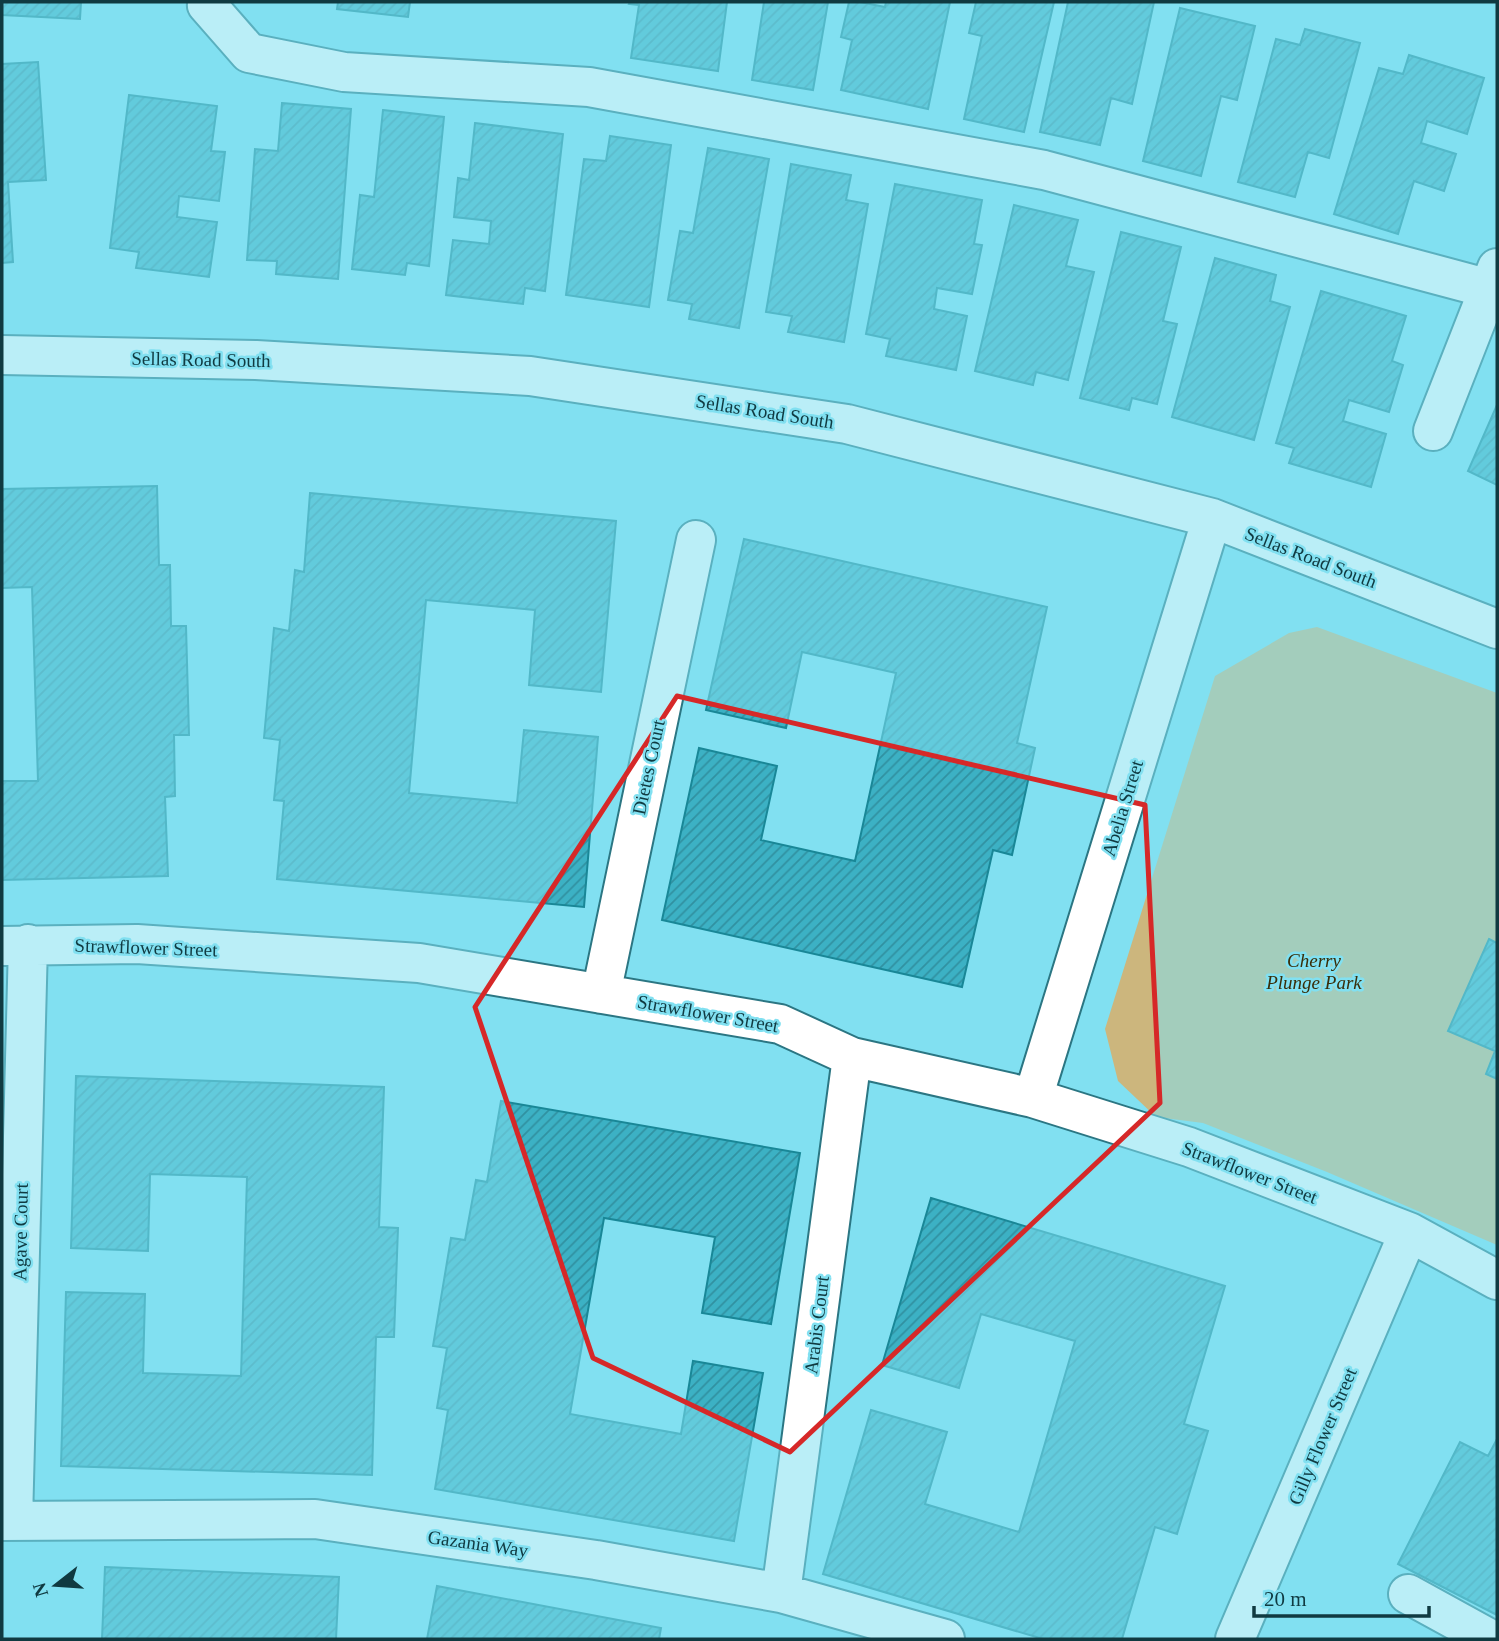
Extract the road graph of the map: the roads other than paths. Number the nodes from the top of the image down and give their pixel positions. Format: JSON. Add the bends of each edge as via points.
{"nodes":[{"id":1,"x":208,"y":2,"type":"edge"},
{"id":2,"x":1493,"y":278,"type":"edge"},
{"id":3,"x":2,"y":355,"type":"edge"},
{"id":4,"x":1433,"y":431,"type":"dead end"},
{"id":5,"x":1212,"y":519,"type":"junction"},
{"id":6,"x":696,"y":540,"type":"dead end"},
{"id":7,"x":1497,"y":629,"type":"edge"},
{"id":8,"x":15,"y":945,"type":"edge"},
{"id":9,"x":601,"y":994,"type":"junction"},
{"id":10,"x":852,"y":1057,"type":"junction"},
{"id":11,"x":1032,"y":1098,"type":"junction"},
{"id":12,"x":1409,"y":1232,"type":"junction"},
{"id":13,"x":1497,"y":1280,"type":"edge"},
{"id":14,"x":7,"y":1521,"type":"edge"},
{"id":15,"x":781,"y":1593,"type":"junction"},
{"id":16,"x":1408,"y":1594,"type":"dead end"},
{"id":17,"x":945,"y":1639,"type":"edge"},
{"id":18,"x":1235,"y":1639,"type":"edge"},
{"id":19,"x":1490,"y":1639,"type":"edge"}],
"edges":[{"from":1,"to":2,"type":"street","via":[[248,53],[344,72],[589,87],[1044,170]]},
{"from":2,"to":4,"type":"street"},
{"from":3,"to":5,"type":"street","name":"Sellas Road South","via":[[256,359],[530,376],[847,424]]},
{"from":5,"to":7,"type":"street","name":"Sellas Road South"},
{"from":5,"to":11,"type":"street","name":"Abelia Street"},
{"from":6,"to":9,"type":"street","name":"Dietes Court"},
{"from":8,"to":9,"type":"street","name":"Strawflower Street","via":[[137,944],[419,963]]},
{"from":8,"to":14,"type":"street","name":"Agave Court"},
{"from":9,"to":10,"type":"street","name":"Strawflower Street","via":[[780,1024]]},
{"from":10,"to":11,"type":"street","name":"Strawflower Street"},
{"from":10,"to":15,"type":"street","name":"Arabis Court"},
{"from":11,"to":12,"type":"street","name":"Strawflower Street","via":[[1189,1147]]},
{"from":12,"to":13,"type":"street","name":"Strawflower Street"},
{"from":12,"to":18,"type":"street","name":"Gilly Flower Street"},
{"from":14,"to":15,"type":"street","name":"Gazania Way","via":[[315,1519],[596,1560]]},
{"from":15,"to":17,"type":"street","name":"Gazania Way"},
{"from":16,"to":19,"type":"street"}]}
